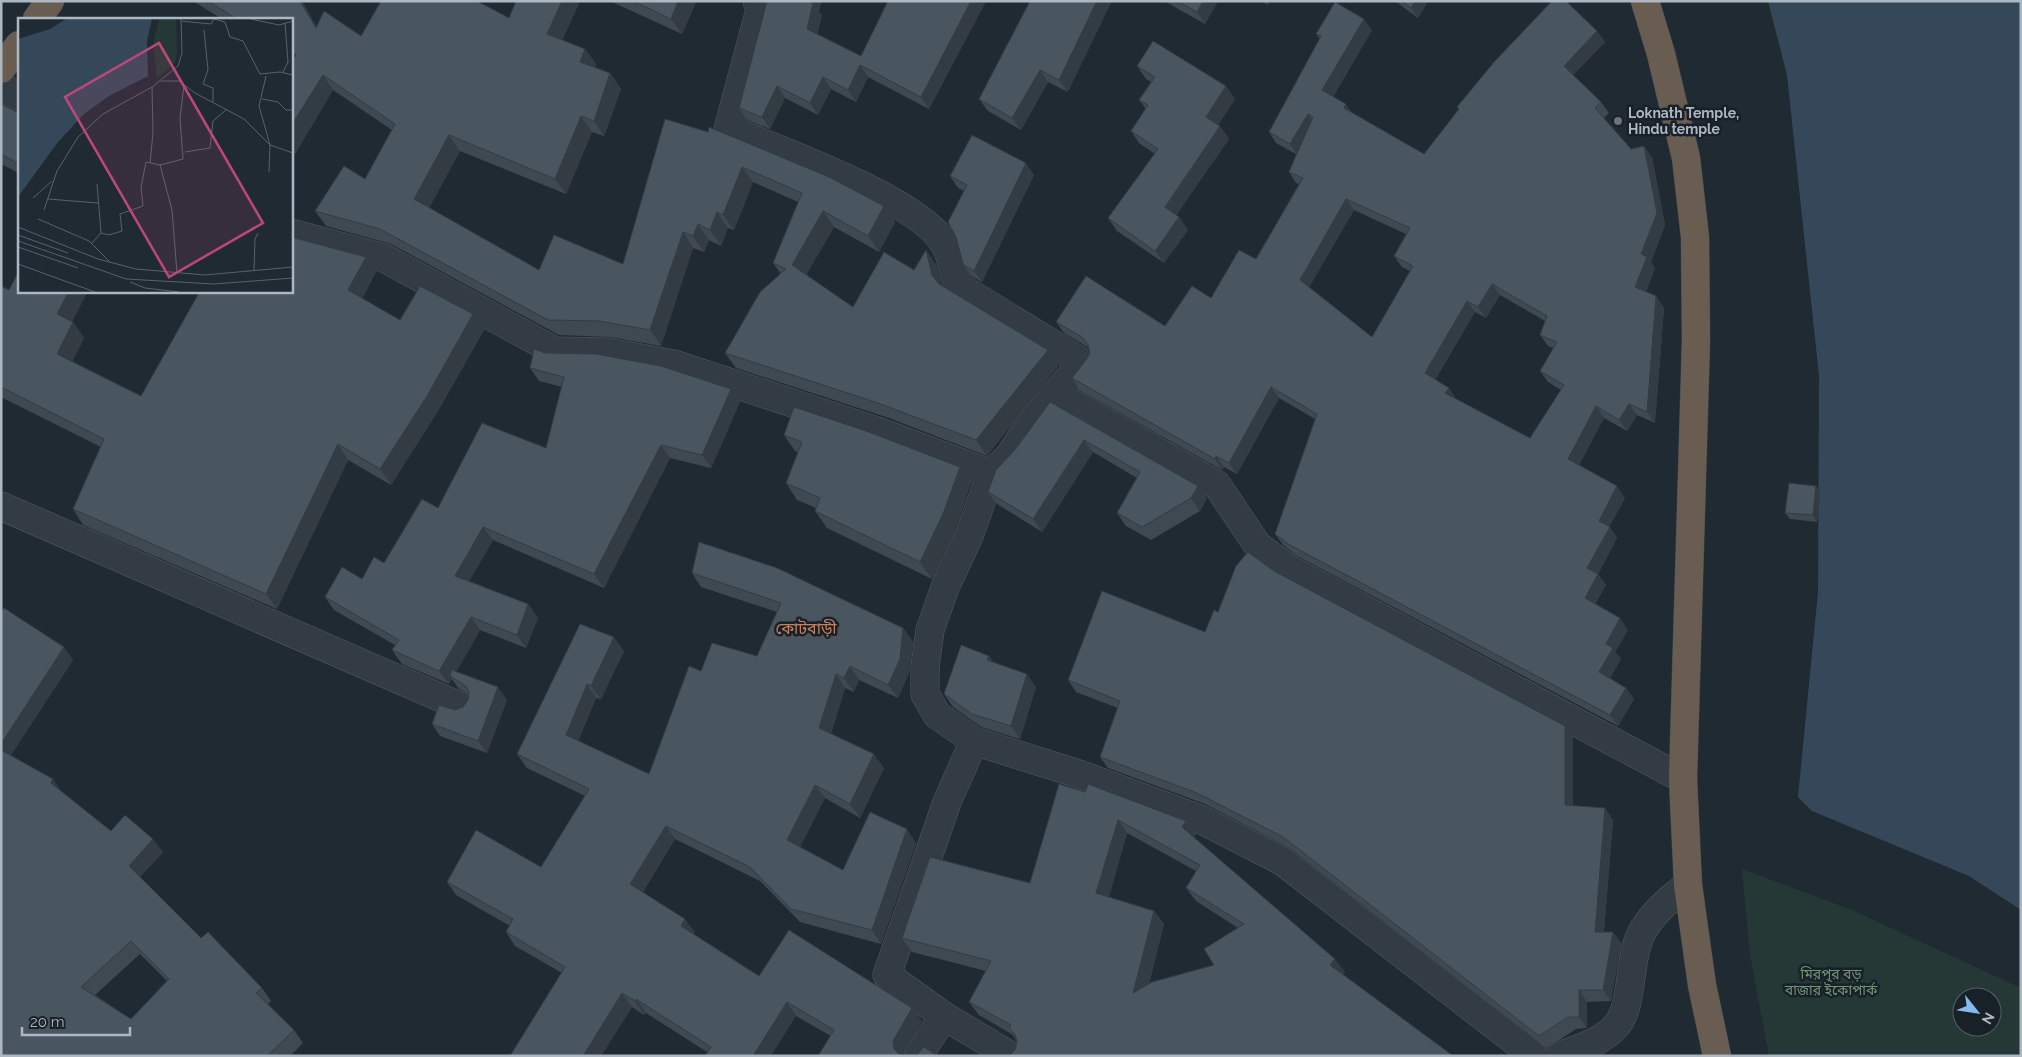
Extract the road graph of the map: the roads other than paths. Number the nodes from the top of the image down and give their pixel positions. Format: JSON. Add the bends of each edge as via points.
{"nodes":[{"id":1,"x":50,"y":1,"type":"edge"},
{"id":2,"x":757,"y":1,"type":"edge"},
{"id":3,"x":1645,"y":1,"type":"edge"},
{"id":4,"x":38,"y":18,"type":"edge"},
{"id":5,"x":18,"y":46,"type":"edge"},
{"id":6,"x":1,"y":69,"type":"edge"},
{"id":7,"x":1,"y":87,"type":"edge"},
{"id":8,"x":18,"y":96,"type":"edge"},
{"id":9,"x":292,"y":233,"type":"edge"},
{"id":10,"x":1056,"y":395,"type":"junction"},
{"id":11,"x":992,"y":474,"type":"junction"},
{"id":12,"x":1,"y":506,"type":"edge"},
{"id":13,"x":462,"y":707,"type":"edge"},
{"id":14,"x":974,"y":741,"type":"junction"},
{"id":15,"x":1683,"y":779,"type":"junction"},
{"id":16,"x":1688,"y":885,"type":"junction"},
{"id":17,"x":944,"y":1016,"type":"junction"},
{"id":18,"x":918,"y":1056,"type":"edge"},
{"id":19,"x":1011,"y":1056,"type":"edge"},
{"id":20,"x":1534,"y":1056,"type":"edge"},
{"id":21,"x":1560,"y":1056,"type":"edge"},
{"id":22,"x":1717,"y":1056,"type":"edge"}],
"edges":[{"from":1,"to":4,"type":"highway"},
{"from":2,"to":10,"type":"street","via":[[760,10],[728,129],[901,205],[929,226],[945,245],[958,286],[1082,362]]},
{"from":3,"to":15,"type":"highway","via":[[1686,158],[1695,237],[1696,340]]},
{"from":5,"to":6,"type":"highway"},
{"from":7,"to":8,"type":"street"},
{"from":9,"to":11,"type":"street","via":[[384,258],[555,351],[607,352],[674,364],[883,433]]},
{"from":10,"to":11,"type":"street"},
{"from":10,"to":15,"type":"street","via":[[1217,485],[1258,546],[1290,569]]},
{"from":11,"to":14,"type":"street","via":[[930,630],[925,667],[925,694],[937,715]]},
{"from":12,"to":13,"type":"street"},
{"from":14,"to":17,"type":"street","via":[[946,802],[887,974]]},
{"from":14,"to":20,"type":"street","via":[[1079,774],[1200,818],[1282,861]]},
{"from":15,"to":16,"type":"highway"},
{"from":16,"to":21,"type":"street","via":[[1666,902],[1640,934],[1627,1000],[1618,1025],[1598,1040]]},
{"from":16,"to":22,"type":"highway","via":[[1702,985]]},
{"from":17,"to":18,"type":"street"},
{"from":17,"to":19,"type":"street"}]}
